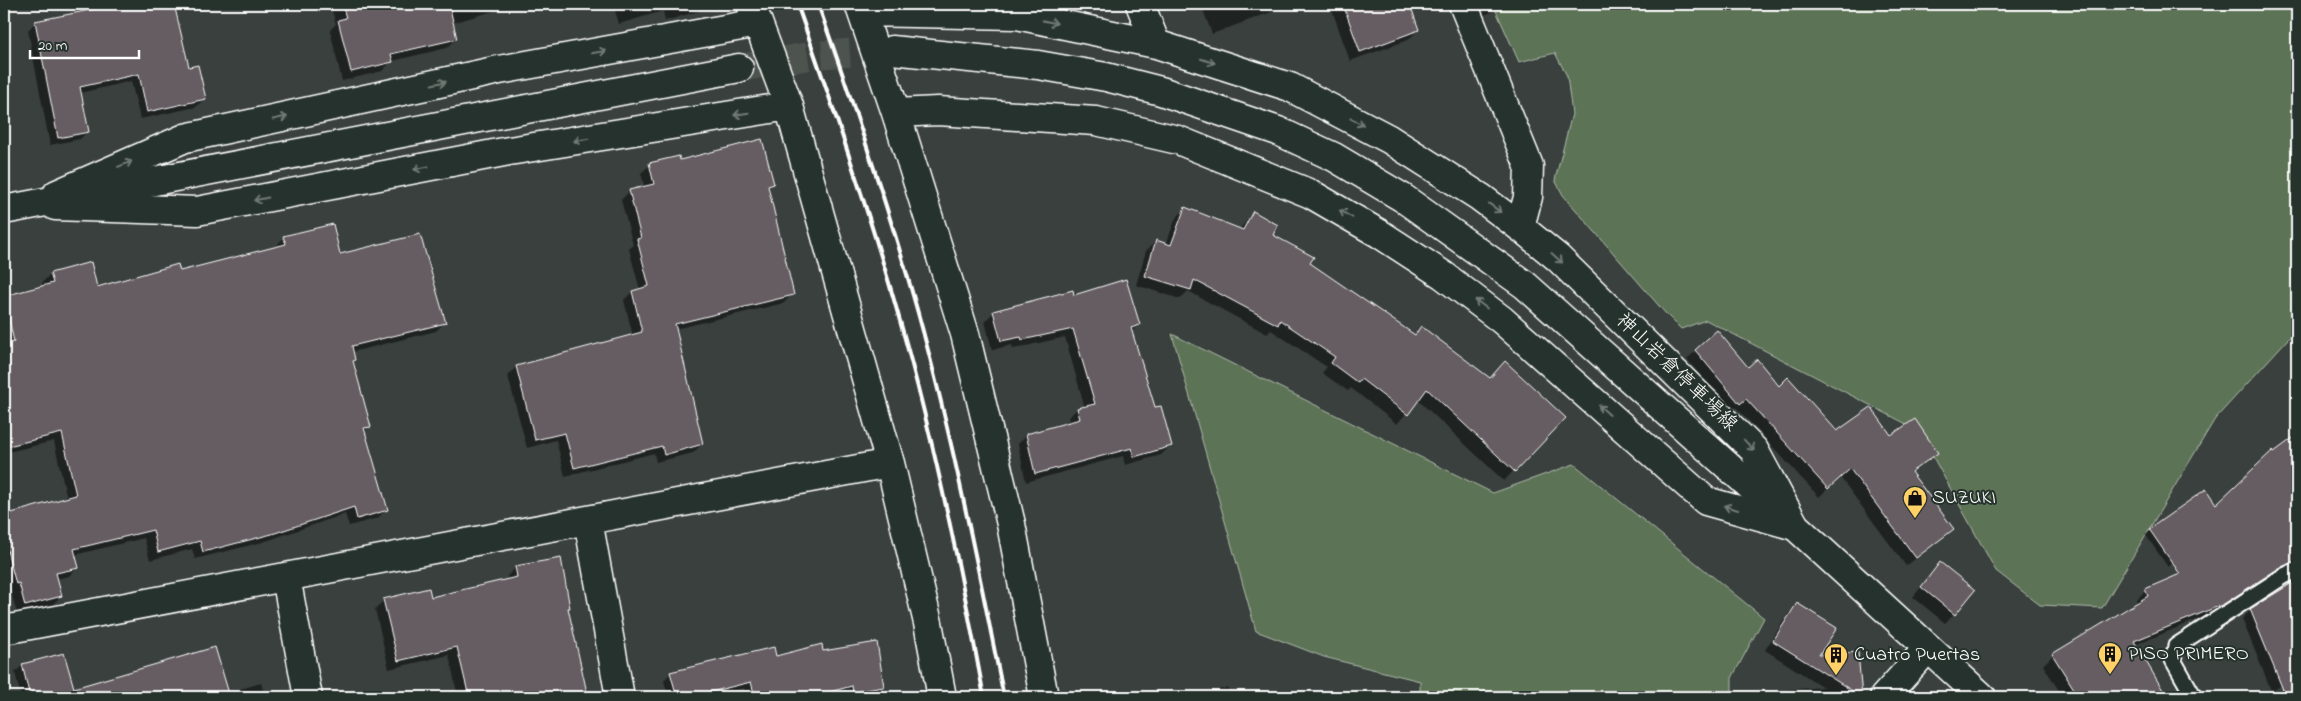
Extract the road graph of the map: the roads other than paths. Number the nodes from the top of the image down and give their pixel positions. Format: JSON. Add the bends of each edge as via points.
{"nodes":[{"id":1,"x":1140,"y":4,"type":"edge"},
{"id":2,"x":1463,"y":4,"type":"edge"},
{"id":3,"x":860,"y":8,"type":"edge"},
{"id":4,"x":755,"y":13,"type":"edge"},
{"id":5,"x":1156,"y":44,"type":"junction"},
{"id":6,"x":892,"y":50,"type":"tunnel mouth"},
{"id":7,"x":738,"y":68,"type":"tunnel mouth"},
{"id":8,"x":790,"y":106,"type":"junction"},
{"id":9,"x":896,"y":113,"type":"junction"},
{"id":10,"x":32,"y":205,"type":"junction"},
{"id":11,"x":4,"y":210,"type":"edge"},
{"id":12,"x":1520,"y":227,"type":"junction"},
{"id":13,"x":890,"y":463,"type":"junction"},
{"id":14,"x":588,"y":520,"type":"junction"},
{"id":15,"x":1794,"y":526,"type":"junction"},
{"id":16,"x":2297,"y":570,"type":"edge"},
{"id":17,"x":286,"y":577,"type":"junction"},
{"id":18,"x":4,"y":630,"type":"edge"},
{"id":19,"x":1928,"y":648,"type":"junction"},
{"id":20,"x":308,"y":697,"type":"edge"},
{"id":21,"x":620,"y":697,"type":"edge"},
{"id":22,"x":942,"y":697,"type":"edge"},
{"id":23,"x":1044,"y":697,"type":"edge"},
{"id":24,"x":1884,"y":697,"type":"edge"},
{"id":25,"x":1982,"y":697,"type":"edge"},
{"id":26,"x":2194,"y":697,"type":"edge"}],
"edges":[{"from":1,"to":5,"type":"street"},
{"from":2,"to":12,"type":"street","via":[[1529,166],[1528,197]]},
{"from":3,"to":5,"type":"street","name":"神山岩倉停車場線","one_way":true,"via":[[1016,15]]},
{"from":3,"to":9,"type":"street"},
{"from":4,"to":8,"type":"street"},
{"from":10,"to":4,"type":"street","one_way":true,"via":[[185,138]]},
{"from":5,"to":12,"type":"street","name":"神山岩倉停車場線","one_way":true,"via":[[1290,87],[1389,139],[1480,197]]},
{"from":6,"to":15,"type":"street","via":[[1038,65],[1106,77],[1162,91],[1278,131],[1334,157],[1403,198],[1525,285]]},
{"from":7,"to":10,"type":"street"},
{"from":8,"to":10,"type":"street","one_way":true,"via":[[510,151],[197,211]]},
{"from":8,"to":13,"type":"street"},
{"from":15,"to":9,"type":"street","one_way":true,"via":[[1706,501],[1502,320],[1443,275],[1311,194],[1178,140],[1096,121],[938,110]]},
{"from":9,"to":23,"type":"street","via":[[965,334],[1010,524]]},
{"from":10,"to":11,"type":"street"},
{"from":12,"to":15,"type":"street","name":"神山岩倉停車場線","one_way":true,"via":[[1558,258],[1754,450]]},
{"from":13,"to":14,"type":"street"},
{"from":13,"to":22,"type":"street"},
{"from":14,"to":17,"type":"street"},
{"from":14,"to":21,"type":"street"},
{"from":15,"to":19,"type":"street","name":"神山岩倉停車場線"},
{"from":16,"to":26,"type":"lane","via":[[2176,646],[2173,660]]},
{"from":17,"to":18,"type":"street"},
{"from":17,"to":20,"type":"street"},
{"from":19,"to":24,"type":"street"},
{"from":19,"to":25,"type":"street","name":"神山岩倉停車場線"}]}
